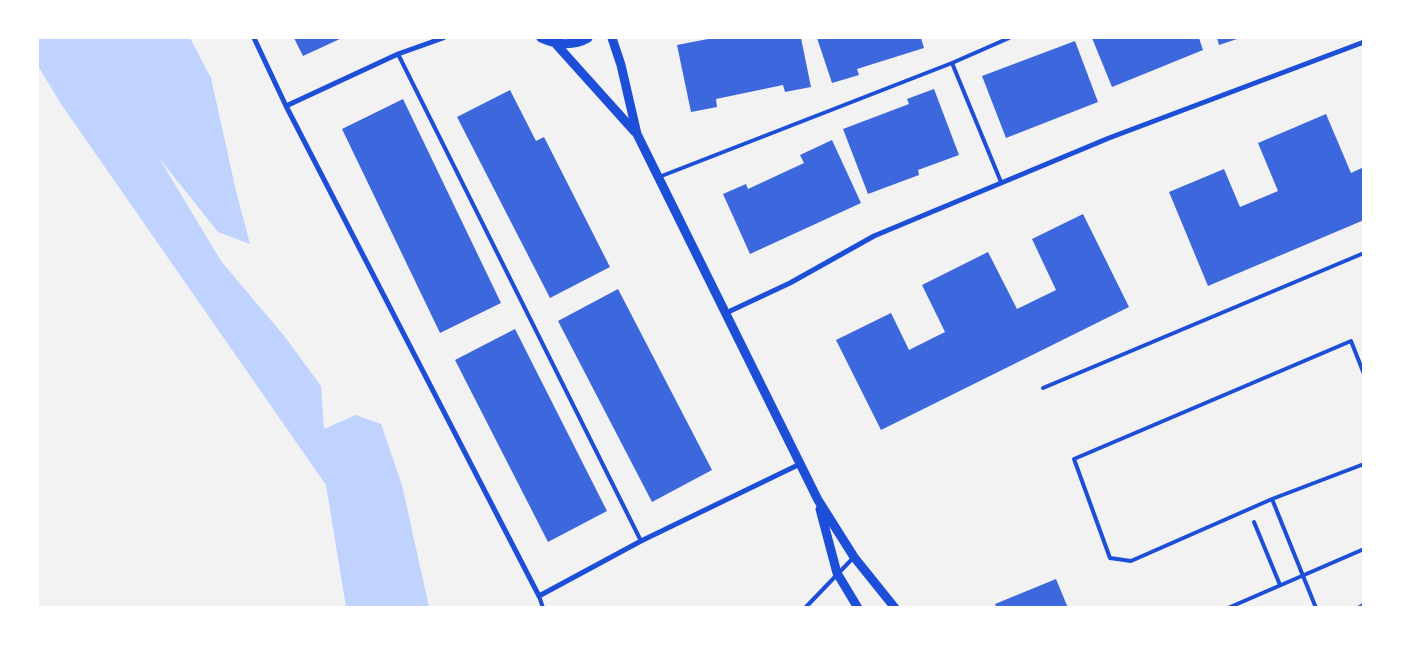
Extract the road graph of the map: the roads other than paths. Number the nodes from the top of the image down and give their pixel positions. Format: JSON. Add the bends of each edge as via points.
{"nodes":[{"id":1,"x":254,"y":38,"type":"edge"},
{"id":2,"x":443,"y":38,"type":"edge"},
{"id":3,"x":541,"y":38,"type":"edge"},
{"id":4,"x":588,"y":38,"type":"edge"},
{"id":5,"x":612,"y":38,"type":"edge"},
{"id":6,"x":1009,"y":38,"type":"edge"},
{"id":7,"x":1364,"y":42,"type":"edge"},
{"id":8,"x":555,"y":43,"type":"junction"},
{"id":9,"x":398,"y":54,"type":"junction"},
{"id":10,"x":952,"y":63,"type":"junction"},
{"id":11,"x":286,"y":106,"type":"junction"},
{"id":12,"x":637,"y":134,"type":"junction"},
{"id":13,"x":658,"y":177,"type":"junction"},
{"id":14,"x":1001,"y":182,"type":"junction"},
{"id":15,"x":1364,"y":253,"type":"edge"},
{"id":16,"x":726,"y":313,"type":"junction"},
{"id":17,"x":1364,"y":374,"type":"edge"},
{"id":18,"x":1043,"y":388,"type":"dead end"},
{"id":19,"x":800,"y":464,"type":"junction"},
{"id":20,"x":1364,"y":464,"type":"edge"},
{"id":21,"x":1272,"y":499,"type":"junction"},
{"id":22,"x":818,"y":500,"type":"junction"},
{"id":23,"x":1254,"y":522,"type":"dead end"},
{"id":24,"x":641,"y":541,"type":"junction"},
{"id":25,"x":1364,"y":549,"type":"edge"},
{"id":26,"x":854,"y":557,"type":"junction"},
{"id":27,"x":837,"y":573,"type":"junction"},
{"id":28,"x":1302,"y":575,"type":"junction"},
{"id":29,"x":1280,"y":585,"type":"junction"},
{"id":30,"x":539,"y":596,"type":"junction"},
{"id":31,"x":543,"y":608,"type":"edge"},
{"id":32,"x":805,"y":608,"type":"edge"},
{"id":33,"x":858,"y":608,"type":"edge"},
{"id":34,"x":895,"y":608,"type":"edge"},
{"id":35,"x":1228,"y":608,"type":"edge"},
{"id":36,"x":1316,"y":608,"type":"edge"}],
"edges":[{"from":1,"to":11,"type":"street"},
{"from":2,"to":9,"type":"street"},
{"from":3,"to":8,"type":"street"},
{"from":4,"to":8,"type":"street","via":[[570,44]]},
{"from":5,"to":12,"type":"street"},
{"from":6,"to":10,"type":"lane"},
{"from":7,"to":14,"type":"street","via":[[1108,138]]},
{"from":8,"to":12,"type":"street"},
{"from":9,"to":11,"type":"street"},
{"from":9,"to":24,"type":"lane"},
{"from":10,"to":13,"type":"lane"},
{"from":10,"to":14,"type":"lane"},
{"from":11,"to":30,"type":"street"},
{"from":12,"to":13,"type":"street"},
{"from":13,"to":16,"type":"street"},
{"from":14,"to":16,"type":"street","via":[[874,236],[790,283]]},
{"from":15,"to":18,"type":"lane"},
{"from":16,"to":19,"type":"street"},
{"from":17,"to":21,"type":"lane","via":[[1351,341],[1074,459],[1110,558],[1131,561]]},
{"from":19,"to":22,"type":"street"},
{"from":19,"to":24,"type":"street"},
{"from":20,"to":21,"type":"lane"},
{"from":21,"to":28,"type":"lane"},
{"from":22,"to":26,"type":"street"},
{"from":22,"to":27,"type":"street"},
{"from":23,"to":29,"type":"lane"},
{"from":24,"to":30,"type":"street"},
{"from":25,"to":28,"type":"lane"},
{"from":26,"to":27,"type":"lane"},
{"from":26,"to":34,"type":"street"},
{"from":27,"to":32,"type":"lane"},
{"from":27,"to":33,"type":"street"},
{"from":28,"to":29,"type":"lane"},
{"from":28,"to":36,"type":"lane"},
{"from":29,"to":35,"type":"lane"},
{"from":30,"to":31,"type":"lane"}]}
